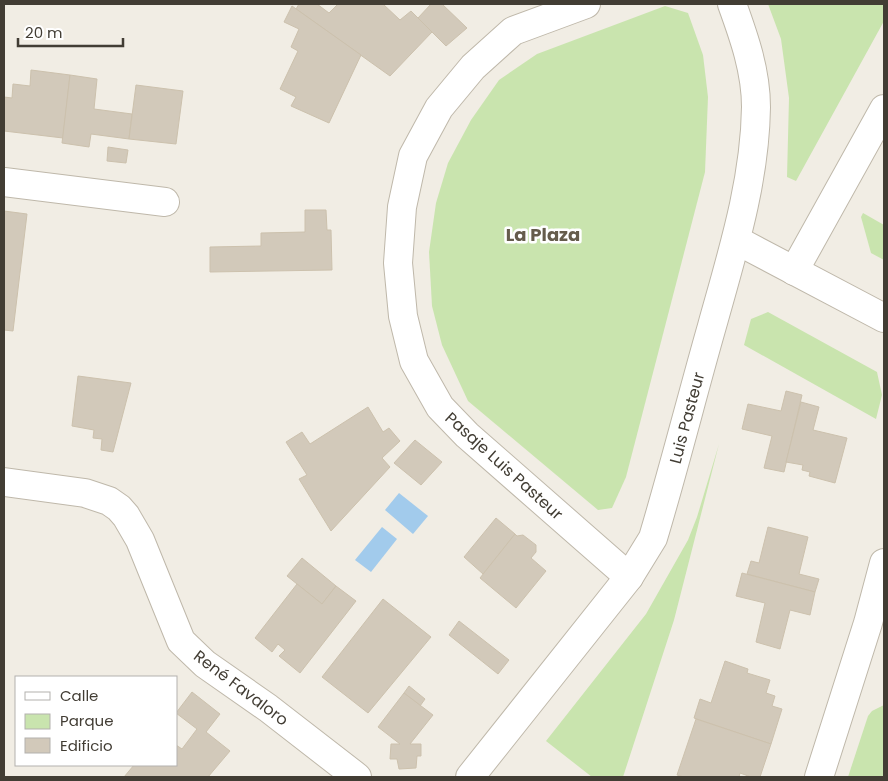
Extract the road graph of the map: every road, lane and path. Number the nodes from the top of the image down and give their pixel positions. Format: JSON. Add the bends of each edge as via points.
{"nodes":[{"id":1,"x":586,"y":4,"type":"edge"},
{"id":2,"x":732,"y":4,"type":"edge"},
{"id":3,"x":884,"y":109,"type":"edge"},
{"id":4,"x":4,"y":182,"type":"edge"},
{"id":5,"x":165,"y":202,"type":"dead end"},
{"id":6,"x":736,"y":240,"type":"junction"},
{"id":7,"x":794,"y":270,"type":"junction"},
{"id":8,"x":884,"y":318,"type":"edge"},
{"id":9,"x":4,"y":482,"type":"edge"},
{"id":10,"x":884,"y":562,"type":"edge"},
{"id":11,"x":629,"y":577,"type":"junction"},
{"id":12,"x":876,"y":628,"type":"edge"},
{"id":13,"x":357,"y":777,"type":"edge"},
{"id":14,"x":470,"y":777,"type":"edge"},
{"id":15,"x":819,"y":777,"type":"edge"}],
"edges":[{"from":1,"to":11,"type":"street","name":"Pasaje Luis Pasteur","via":[[513,31],[474,67],[439,108],[412,156],[402,207],[398,263],[402,316],[414,361],[440,407],[467,436]]},
{"from":2,"to":6,"type":"street","name":"Luis Pasteur","via":[[752,70],[756,106],[749,180]]},
{"from":3,"to":7,"type":"street"},
{"from":4,"to":5,"type":"street"},
{"from":6,"to":7,"type":"street"},
{"from":6,"to":11,"type":"street","name":"Luis Pasteur","via":[[653,538]]},
{"from":7,"to":8,"type":"street"},
{"from":9,"to":13,"type":"street","name":"René Favaloro","via":[[85,493],[109,501],[126,516],[140,540],[182,641],[205,664]]},
{"from":10,"to":12,"type":"street"},
{"from":11,"to":14,"type":"street","name":"Luis Pasteur"},
{"from":12,"to":15,"type":"street"}]}
